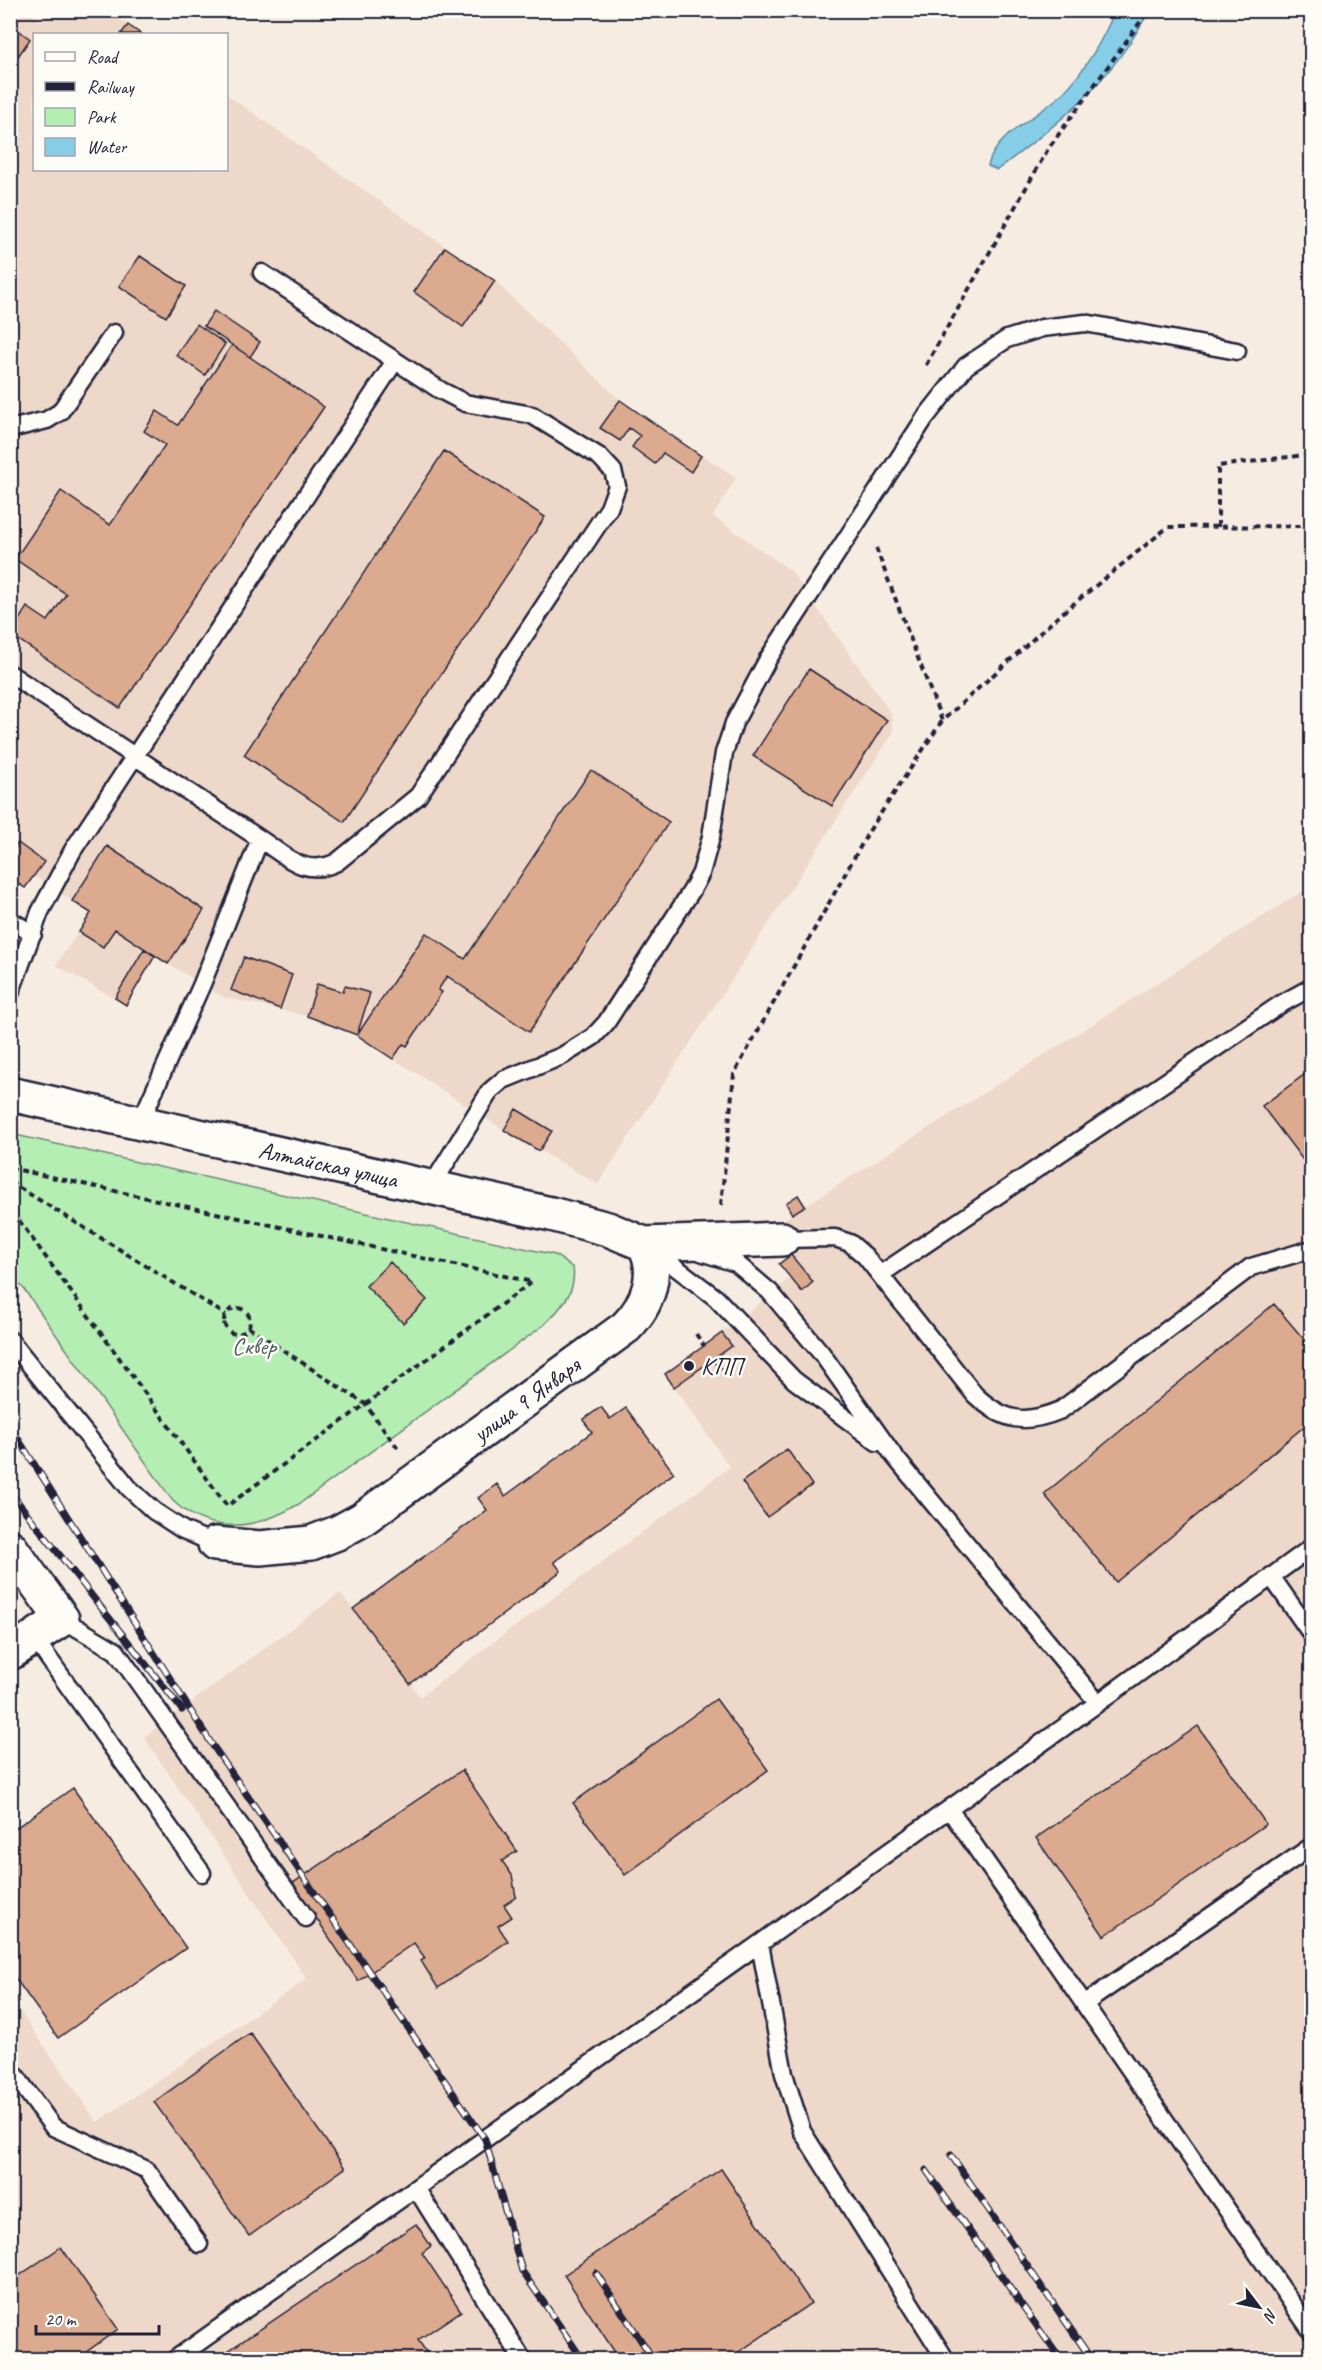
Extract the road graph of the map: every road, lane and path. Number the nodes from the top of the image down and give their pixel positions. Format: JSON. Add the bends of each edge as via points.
{"nodes":[{"id":1,"x":262,"y":273,"type":"dead end"},
{"id":2,"x":114,"y":333,"type":"dead end"},
{"id":3,"x":1237,"y":351,"type":"dead end"},
{"id":4,"x":395,"y":361,"type":"junction"},
{"id":5,"x":10,"y":429,"type":"edge"},
{"id":6,"x":1311,"y":454,"type":"edge"},
{"id":7,"x":1311,"y":526,"type":"edge"},
{"id":8,"x":1218,"y":527,"type":"junction"},
{"id":9,"x":10,"y":674,"type":"edge"},
{"id":10,"x":135,"y":756,"type":"junction"},
{"id":11,"x":260,"y":839,"type":"junction"},
{"id":12,"x":10,"y":920,"type":"edge"},
{"id":13,"x":33,"y":934,"type":"junction"},
{"id":14,"x":1311,"y":987,"type":"edge"},
{"id":15,"x":10,"y":994,"type":"edge"},
{"id":16,"x":10,"y":1094,"type":"edge"},
{"id":17,"x":140,"y":1124,"type":"junction"},
{"id":18,"x":10,"y":1168,"type":"edge"},
{"id":19,"x":10,"y":1182,"type":"edge"},
{"id":20,"x":431,"y":1187,"type":"junction"},
{"id":21,"x":10,"y":1208,"type":"edge"},
{"id":22,"x":782,"y":1239,"type":"joint"},
{"id":23,"x":717,"y":1241,"type":"junction"},
{"id":24,"x":644,"y":1244,"type":"junction"},
{"id":25,"x":1311,"y":1249,"type":"edge"},
{"id":26,"x":881,"y":1274,"type":"junction"},
{"id":27,"x":226,"y":1315,"type":"junction"},
{"id":28,"x":248,"y":1327,"type":"junction"},
{"id":29,"x":696,"y":1334,"type":"dead end"},
{"id":30,"x":10,"y":1340,"type":"edge"},
{"id":31,"x":704,"y":1346,"type":"dead end"},
{"id":32,"x":713,"y":1359,"type":"dead end"},
{"id":33,"x":721,"y":1369,"type":"dead end"},
{"id":34,"x":365,"y":1404,"type":"junction"},
{"id":35,"x":894,"y":1456,"type":"junction"},
{"id":36,"x":420,"y":1477,"type":"junction"},
{"id":37,"x":215,"y":1544,"type":"joint"},
{"id":38,"x":10,"y":1546,"type":"edge"},
{"id":39,"x":1311,"y":1547,"type":"edge"},
{"id":40,"x":1271,"y":1576,"type":"junction"},
{"id":41,"x":62,"y":1619,"type":"junction"},
{"id":42,"x":1311,"y":1635,"type":"edge"},
{"id":43,"x":22,"y":1646,"type":"edge"},
{"id":44,"x":1098,"y":1702,"type":"junction"},
{"id":45,"x":950,"y":1809,"type":"junction"},
{"id":46,"x":1311,"y":1846,"type":"edge"},
{"id":47,"x":202,"y":1874,"type":"dead end"},
{"id":48,"x":306,"y":1918,"type":"dead end"},
{"id":49,"x":760,"y":1944,"type":"junction"},
{"id":50,"x":1084,"y":2004,"type":"junction"},
{"id":51,"x":10,"y":2068,"type":"edge"},
{"id":52,"x":416,"y":2188,"type":"junction"},
{"id":53,"x":199,"y":2244,"type":"dead end"},
{"id":54,"x":1311,"y":2332,"type":"edge"},
{"id":55,"x":174,"y":2360,"type":"edge"},
{"id":56,"x":523,"y":2360,"type":"edge"},
{"id":57,"x":946,"y":2360,"type":"edge"}],
"edges":[{"from":1,"to":4,"type":"lane"},
{"from":2,"to":5,"type":"lane","via":[[60,412],[48,420]]},
{"from":3,"to":20,"type":"lane","via":[[1084,323],[1042,328],[1006,339],[966,366],[925,418],[758,676],[724,753],[711,837],[701,873],[606,1023],[579,1047],[503,1080],[490,1091]]},
{"from":4,"to":10,"type":"lane"},
{"from":4,"to":11,"type":"lane","via":[[465,403],[532,415],[551,425],[600,457],[613,471],[616,486],[609,508],[418,796],[324,869],[297,863]]},
{"from":6,"to":8,"type":"path","via":[[1218,466]]},
{"from":7,"to":8,"type":"path"},
{"from":8,"to":23,"type":"path","via":[[1168,527],[1061,614],[942,721],[868,831],[734,1074]]},
{"from":9,"to":10,"type":"lane"},
{"from":10,"to":11,"type":"lane"},
{"from":10,"to":13,"type":"lane","via":[[73,850],[40,912]]},
{"from":11,"to":17,"type":"lane"},
{"from":12,"to":13,"type":"lane"},
{"from":13,"to":15,"type":"lane"},
{"from":14,"to":26,"type":"lane"},
{"from":16,"to":17,"type":"street","name":"Алтайская улица"},
{"from":17,"to":20,"type":"street","name":"Алтайская улица"},
{"from":18,"to":34,"type":"path","via":[[532,1282]]},
{"from":19,"to":27,"type":"path"},
{"from":20,"to":24,"type":"street","name":"Алтайская улица","via":[[562,1216]]},
{"from":21,"to":34,"type":"path","via":[[227,1506]]},
{"from":22,"to":23,"type":"street"},
{"from":22,"to":26,"type":"lane","via":[[835,1238],[850,1243]]},
{"from":23,"to":24,"type":"street"},
{"from":24,"to":35,"type":"lane","via":[[716,1298],[801,1385]]},
{"from":24,"to":35,"type":"lane","via":[[720,1257],[750,1272],[822,1354]]},
{"from":24,"to":36,"type":"street","name":"улица 9 Января","via":[[650,1254],[652,1273],[636,1318]]},
{"from":25,"to":26,"type":"lane","via":[[1251,1267],[1061,1410],[1022,1420],[1005,1417],[975,1395]]},
{"from":27,"to":28,"type":"path","via":[[224,1322],[231,1332],[239,1334]]},
{"from":27,"to":28,"type":"path","via":[[237,1308],[246,1311],[250,1318]]},
{"from":28,"to":34,"type":"path"},
{"from":29,"to":31,"type":"path"},
{"from":30,"to":37,"type":"lane","via":[[129,1488],[183,1530]]},
{"from":32,"to":33,"type":"path"},
{"from":34,"to":36,"type":"path"},
{"from":35,"to":44,"type":"lane"},
{"from":36,"to":37,"type":"street","name":"улица 9 Января","via":[[362,1520],[311,1543],[260,1548]]},
{"from":38,"to":41,"type":"street"},
{"from":39,"to":40,"type":"lane"},
{"from":40,"to":42,"type":"lane"},
{"from":40,"to":44,"type":"lane"},
{"from":41,"to":43,"type":"street"},
{"from":41,"to":48,"type":"lane","via":[[116,1651]]},
{"from":43,"to":47,"type":"lane"},
{"from":44,"to":45,"type":"lane"},
{"from":45,"to":49,"type":"lane"},
{"from":45,"to":50,"type":"lane"},
{"from":46,"to":50,"type":"lane"},
{"from":49,"to":52,"type":"lane"},
{"from":49,"to":57,"type":"lane","via":[[784,2074],[802,2131]]},
{"from":50,"to":54,"type":"lane"},
{"from":51,"to":53,"type":"lane","via":[[53,2127],[147,2170]]},
{"from":52,"to":55,"type":"lane"},
{"from":52,"to":56,"type":"lane"}]}
